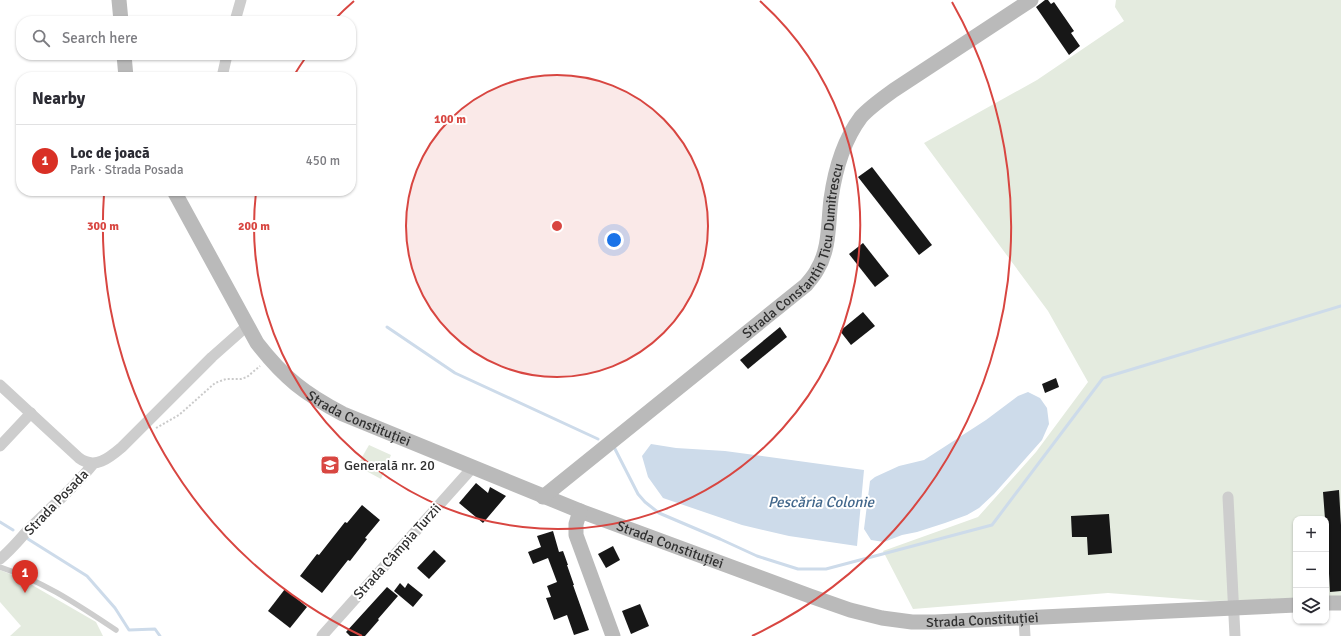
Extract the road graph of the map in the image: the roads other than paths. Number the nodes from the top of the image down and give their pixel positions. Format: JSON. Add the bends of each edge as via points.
{"nodes":[{"id":1,"x":119,"y":0,"type":"edge"},
{"id":2,"x":241,"y":0,"type":"edge"},
{"id":3,"x":1031,"y":0,"type":"edge"},
{"id":4,"x":121,"y":16,"type":"edge"},
{"id":5,"x":236,"y":16,"type":"edge"},
{"id":6,"x":124,"y":60,"type":"edge"},
{"id":7,"x":226,"y":60,"type":"edge"},
{"id":8,"x":126,"y":72,"type":"edge"},
{"id":9,"x":223,"y":72,"type":"edge"},
{"id":10,"x":177,"y":196,"type":"edge"},
{"id":11,"x":247,"y":326,"type":"junction"},
{"id":12,"x":0,"y":385,"type":"edge"},
{"id":13,"x":30,"y":413,"type":"junction"},
{"id":14,"x":0,"y":446,"type":"edge"},
{"id":15,"x":93,"y":464,"type":"junction"},
{"id":16,"x":473,"y":467,"type":"junction"},
{"id":17,"x":543,"y":497,"type":"junction"},
{"id":18,"x":1228,"y":497,"type":"dead end"},
{"id":19,"x":580,"y":511,"type":"junction"},
{"id":20,"x":0,"y":559,"type":"edge"},
{"id":21,"x":0,"y":567,"type":"edge"},
{"id":22,"x":1329,"y":603,"type":"edge"},
{"id":23,"x":1341,"y":603,"type":"edge"},
{"id":24,"x":1293,"y":605,"type":"edge"},
{"id":25,"x":1234,"y":608,"type":"junction"},
{"id":26,"x":1024,"y":619,"type":"junction"},
{"id":27,"x":116,"y":630,"type":"dead end"},
{"id":28,"x":322,"y":636,"type":"edge"},
{"id":29,"x":613,"y":636,"type":"edge"},
{"id":30,"x":1025,"y":636,"type":"edge"},
{"id":31,"x":1235,"y":636,"type":"edge"}],
"edges":[{"from":1,"to":4,"type":"street"},
{"from":2,"to":5,"type":"street"},
{"from":3,"to":17,"type":"street","name":"Strada Constantin Ticu Dumitrescu","via":[[894,90],[862,116],[840,155],[834,177],[827,246],[817,272],[806,285]]},
{"from":6,"to":8,"type":"street"},
{"from":7,"to":9,"type":"street"},
{"from":10,"to":11,"type":"street","name":"Strada Constituției"},
{"from":11,"to":15,"type":"street","via":[[212,357],[122,447]]},
{"from":11,"to":16,"type":"street","name":"Strada Constituției","via":[[268,358],[300,389],[318,401]]},
{"from":12,"to":13,"type":"street","name":"Strada Posada"},
{"from":13,"to":14,"type":"street"},
{"from":13,"to":15,"type":"street","name":"Strada Posada","via":[[79,458]]},
{"from":15,"to":20,"type":"street","name":"Strada Posada"},
{"from":16,"to":17,"type":"street","name":"Strada Constituției"},
{"from":16,"to":28,"type":"street","name":"Strada Câmpia Turzii"},
{"from":17,"to":19,"type":"street","name":"Strada Constituției"},
{"from":18,"to":25,"type":"street"},
{"from":19,"to":26,"type":"street","name":"Strada Constituției","via":[[810,596],[882,618],[912,622]]},
{"from":19,"to":29,"type":"street","via":[[576,535]]},
{"from":21,"to":27,"type":"lane","via":[[54,590]]},
{"from":22,"to":23,"type":"street"},
{"from":24,"to":25,"type":"street","name":"Strada Constituției"},
{"from":25,"to":26,"type":"street","name":"Strada Constituției"},
{"from":25,"to":31,"type":"street"},
{"from":26,"to":30,"type":"street"}]}
